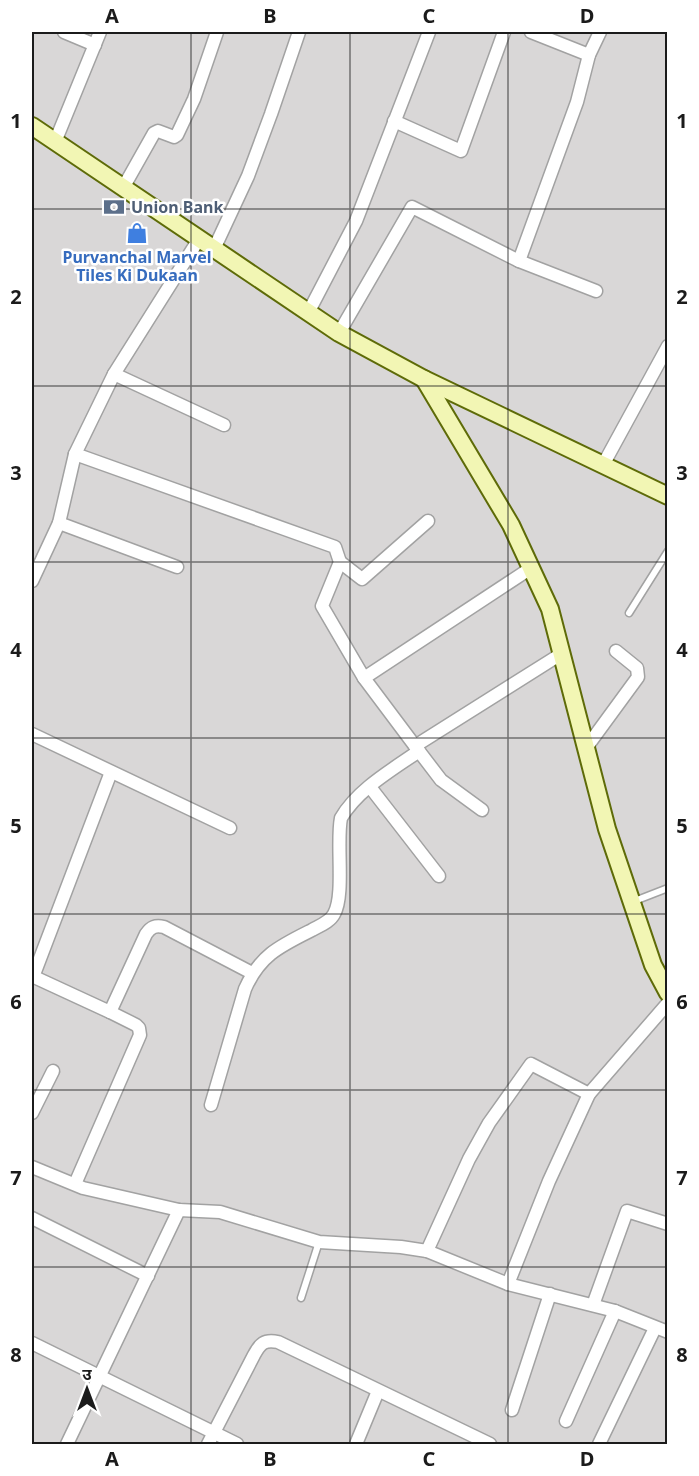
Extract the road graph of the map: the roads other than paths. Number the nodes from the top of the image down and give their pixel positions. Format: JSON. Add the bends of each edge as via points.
{"nodes":[{"id":1,"x":64,"y":32,"type":"edge"},
{"id":2,"x":100,"y":32,"type":"edge"},
{"id":3,"x":216,"y":32,"type":"edge"},
{"id":4,"x":299,"y":32,"type":"edge"},
{"id":5,"x":429,"y":32,"type":"edge"},
{"id":6,"x":504,"y":32,"type":"edge"},
{"id":7,"x":531,"y":32,"type":"edge"},
{"id":8,"x":600,"y":32,"type":"edge"},
{"id":9,"x":94,"y":45,"type":"junction"},
{"id":10,"x":589,"y":55,"type":"junction"},
{"id":11,"x":394,"y":121,"type":"junction"},
{"id":12,"x":32,"y":128,"type":"edge"},
{"id":13,"x":55,"y":142,"type":"junction"},
{"id":14,"x":123,"y":188,"type":"junction"},
{"id":15,"x":199,"y":239,"type":"junction"},
{"id":16,"x":214,"y":249,"type":"junction"},
{"id":17,"x":519,"y":261,"type":"junction"},
{"id":18,"x":596,"y":291,"type":"dead end"},
{"id":19,"x":308,"y":313,"type":"junction"},
{"id":20,"x":339,"y":333,"type":"junction"},
{"id":21,"x":668,"y":346,"type":"edge"},
{"id":22,"x":114,"y":374,"type":"junction"},
{"id":23,"x":424,"y":380,"type":"junction"},
{"id":24,"x":224,"y":425,"type":"dead end"},
{"id":25,"x":75,"y":454,"type":"junction"},
{"id":26,"x":603,"y":465,"type":"junction"},
{"id":27,"x":668,"y":496,"type":"edge"},
{"id":28,"x":428,"y":521,"type":"dead end"},
{"id":29,"x":59,"y":523,"type":"junction"},
{"id":30,"x":668,"y":551,"type":"edge"},
{"id":31,"x":340,"y":562,"type":"junction"},
{"id":32,"x":177,"y":567,"type":"dead end"},
{"id":33,"x":531,"y":568,"type":"junction"},
{"id":34,"x":32,"y":581,"type":"edge"},
{"id":35,"x":629,"y":613,"type":"dead end"},
{"id":36,"x":616,"y":651,"type":"dead end"},
{"id":37,"x":561,"y":654,"type":"junction"},
{"id":38,"x":364,"y":678,"type":"junction"},
{"id":39,"x":32,"y":734,"type":"edge"},
{"id":40,"x":586,"y":748,"type":"junction"},
{"id":41,"x":417,"y":749,"type":"junction"},
{"id":42,"x":111,"y":771,"type":"junction"},
{"id":43,"x":370,"y":787,"type":"junction"},
{"id":44,"x":482,"y":810,"type":"dead end"},
{"id":45,"x":230,"y":828,"type":"dead end"},
{"id":46,"x":439,"y":876,"type":"dead end"},
{"id":47,"x":668,"y":888,"type":"edge"},
{"id":48,"x":631,"y":902,"type":"junction"},
{"id":49,"x":252,"y":973,"type":"junction"},
{"id":50,"x":32,"y":977,"type":"edge"},
{"id":51,"x":668,"y":993,"type":"edge"},
{"id":52,"x":668,"y":1003,"type":"edge"},
{"id":53,"x":110,"y":1012,"type":"junction"},
{"id":54,"x":53,"y":1071,"type":"dead end"},
{"id":55,"x":589,"y":1094,"type":"junction"},
{"id":56,"x":211,"y":1105,"type":"dead end"},
{"id":57,"x":32,"y":1113,"type":"edge"},
{"id":58,"x":32,"y":1167,"type":"edge"},
{"id":59,"x":75,"y":1184,"type":"junction"},
{"id":60,"x":179,"y":1210,"type":"junction"},
{"id":61,"x":32,"y":1218,"type":"edge"},
{"id":62,"x":668,"y":1224,"type":"edge"},
{"id":63,"x":319,"y":1242,"type":"junction"},
{"id":64,"x":427,"y":1251,"type":"junction"},
{"id":65,"x":148,"y":1276,"type":"junction"},
{"id":66,"x":508,"y":1284,"type":"junction"},
{"id":67,"x":550,"y":1294,"type":"junction"},
{"id":68,"x":301,"y":1298,"type":"dead end"},
{"id":69,"x":593,"y":1305,"type":"junction"},
{"id":70,"x":615,"y":1311,"type":"junction"},
{"id":71,"x":661,"y":1330,"type":"edge"},
{"id":72,"x":32,"y":1343,"type":"edge"},
{"id":73,"x":99,"y":1377,"type":"junction"},
{"id":74,"x":378,"y":1391,"type":"junction"},
{"id":75,"x":512,"y":1410,"type":"dead end"},
{"id":76,"x":566,"y":1421,"type":"dead end"},
{"id":77,"x":211,"y":1439,"type":"edge"},
{"id":78,"x":68,"y":1444,"type":"edge"},
{"id":79,"x":237,"y":1444,"type":"edge"},
{"id":80,"x":356,"y":1444,"type":"edge"},
{"id":81,"x":490,"y":1444,"type":"edge"},
{"id":82,"x":599,"y":1444,"type":"edge"}],
"edges":[{"from":1,"to":9,"type":"street"},
{"from":2,"to":9,"type":"street"},
{"from":3,"to":14,"type":"street","via":[[194,99],[177,135],[154,132]]},
{"from":4,"to":16,"type":"street","via":[[248,177]]},
{"from":5,"to":11,"type":"street"},
{"from":6,"to":11,"type":"street","via":[[461,151]]},
{"from":7,"to":10,"type":"street"},
{"from":8,"to":10,"type":"street"},
{"from":9,"to":13,"type":"street"},
{"from":10,"to":17,"type":"street","via":[[577,102]]},
{"from":11,"to":19,"type":"street","via":[[356,221]]},
{"from":12,"to":13,"type":"street"},
{"from":13,"to":14,"type":"street"},
{"from":14,"to":15,"type":"street"},
{"from":15,"to":16,"type":"street"},
{"from":15,"to":22,"type":"street"},
{"from":16,"to":19,"type":"street"},
{"from":17,"to":18,"type":"street"},
{"from":17,"to":20,"type":"street","via":[[412,207]]},
{"from":19,"to":20,"type":"street"},
{"from":20,"to":23,"type":"street"},
{"from":21,"to":26,"type":"street"},
{"from":22,"to":24,"type":"street"},
{"from":22,"to":25,"type":"street"},
{"from":23,"to":26,"type":"street"},
{"from":23,"to":33,"type":"street","via":[[511,525]]},
{"from":25,"to":29,"type":"street"},
{"from":25,"to":31,"type":"street","via":[[335,547]]},
{"from":26,"to":27,"type":"street"},
{"from":28,"to":31,"type":"street","via":[[362,579]]},
{"from":29,"to":32,"type":"street"},
{"from":29,"to":34,"type":"street"},
{"from":30,"to":35,"type":"lane"},
{"from":31,"to":38,"type":"street","via":[[322,606]]},
{"from":33,"to":37,"type":"street","via":[[550,609]]},
{"from":33,"to":38,"type":"street"},
{"from":36,"to":40,"type":"street","via":[[637,668],[638,677]]},
{"from":37,"to":40,"type":"street"},
{"from":37,"to":41,"type":"street"},
{"from":38,"to":41,"type":"street"},
{"from":39,"to":42,"type":"street"},
{"from":40,"to":48,"type":"street"},
{"from":41,"to":43,"type":"street"},
{"from":41,"to":44,"type":"street","via":[[441,780]]},
{"from":42,"to":45,"type":"street"},
{"from":42,"to":50,"type":"street"},
{"from":43,"to":46,"type":"street"},
{"from":43,"to":49,"type":"street","via":[[341,818],[335,913],[279,947]]},
{"from":47,"to":48,"type":"lane"},
{"from":48,"to":51,"type":"street","via":[[653,965]]},
{"from":49,"to":53,"type":"street","via":[[164,927],[153,926]]},
{"from":49,"to":56,"type":"street"},
{"from":50,"to":53,"type":"street"},
{"from":52,"to":55,"type":"street"},
{"from":53,"to":59,"type":"street","via":[[139,1028],[140,1035]]},
{"from":54,"to":57,"type":"street"},
{"from":55,"to":64,"type":"street","via":[[531,1064],[489,1123]]},
{"from":55,"to":66,"type":"street","via":[[549,1180]]},
{"from":58,"to":59,"type":"street"},
{"from":59,"to":60,"type":"street"},
{"from":60,"to":63,"type":"street","via":[[220,1212]]},
{"from":60,"to":65,"type":"street"},
{"from":61,"to":65,"type":"street"},
{"from":62,"to":69,"type":"street","via":[[627,1211]]},
{"from":63,"to":64,"type":"street"},
{"from":63,"to":68,"type":"lane"},
{"from":64,"to":66,"type":"street"},
{"from":65,"to":73,"type":"street"},
{"from":66,"to":67,"type":"street"},
{"from":67,"to":69,"type":"street"},
{"from":67,"to":75,"type":"street"},
{"from":69,"to":70,"type":"street"},
{"from":70,"to":71,"type":"street"},
{"from":70,"to":76,"type":"street"},
{"from":71,"to":82,"type":"street"},
{"from":72,"to":73,"type":"street"},
{"from":73,"to":77,"type":"street"},
{"from":73,"to":78,"type":"street"},
{"from":74,"to":77,"type":"street","via":[[278,1342],[267,1341],[259,1345]]},
{"from":74,"to":80,"type":"street"},
{"from":74,"to":81,"type":"street"},
{"from":77,"to":79,"type":"street"}]}
